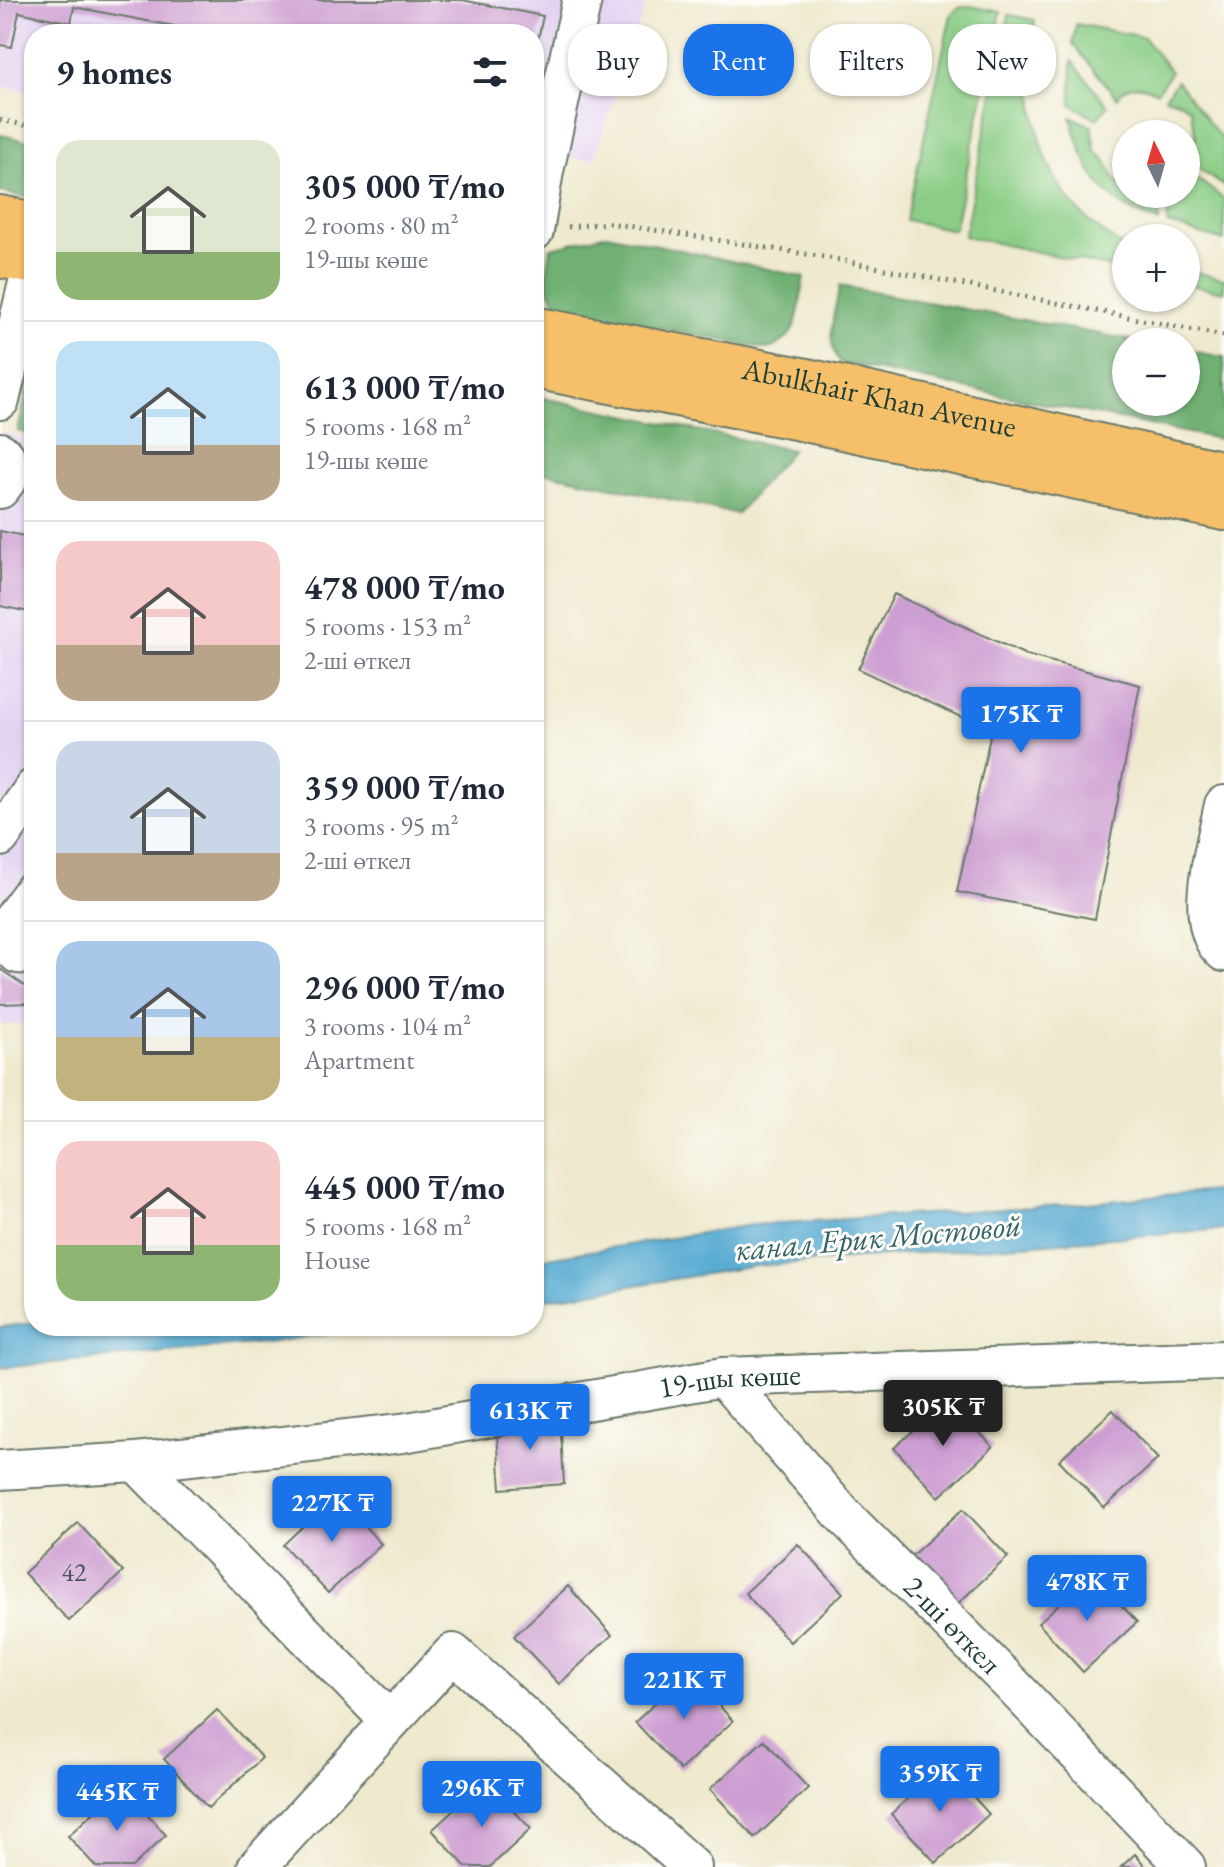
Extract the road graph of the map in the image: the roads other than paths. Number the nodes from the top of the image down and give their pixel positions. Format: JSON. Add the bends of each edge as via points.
{"nodes":[{"id":1,"x":582,"y":0,"type":"edge"},
{"id":2,"x":0,"y":218,"type":"edge"},
{"id":3,"x":24,"y":223,"type":"edge"},
{"id":4,"x":548,"y":229,"type":"edge"},
{"id":5,"x":0,"y":255,"type":"edge"},
{"id":6,"x":24,"y":260,"type":"edge"},
{"id":7,"x":24,"y":303,"type":"edge"},
{"id":8,"x":544,"y":332,"type":"edge"},
{"id":9,"x":544,"y":367,"type":"edge"},
{"id":10,"x":798,"y":398,"type":"junction"},
{"id":11,"x":0,"y":400,"type":"edge"},
{"id":12,"x":0,"y":452,"type":"edge"},
{"id":13,"x":1224,"y":474,"type":"edge"},
{"id":14,"x":0,"y":489,"type":"edge"},
{"id":15,"x":1224,"y":508,"type":"edge"},
{"id":16,"x":24,"y":802,"type":"edge"},
{"id":17,"x":1224,"y":805,"type":"edge"},
{"id":18,"x":0,"y":837,"type":"edge"},
{"id":19,"x":24,"y":904,"type":"edge"},
{"id":20,"x":0,"y":937,"type":"edge"},
{"id":21,"x":1224,"y":952,"type":"edge"},
{"id":22,"x":24,"y":954,"type":"edge"},
{"id":23,"x":1224,"y":1360,"type":"edge"},
{"id":24,"x":723,"y":1377,"type":"junction"},
{"id":25,"x":136,"y":1462,"type":"junction"},
{"id":26,"x":5,"y":1474,"type":"edge"},
{"id":27,"x":390,"y":1721,"type":"junction"},
{"id":28,"x":257,"y":1867,"type":"edge"},
{"id":29,"x":692,"y":1867,"type":"edge"},
{"id":30,"x":1186,"y":1867,"type":"edge"}],
"edges":[{"from":1,"to":4,"type":"street","via":[[544,171]]},
{"from":2,"to":3,"type":"main road"},
{"from":5,"to":6,"type":"main road"},
{"from":7,"to":11,"type":"street"},
{"from":8,"to":10,"type":"main road","name":"Abulkhair Khan Avenue"},
{"from":9,"to":10,"type":"main road","name":"Abulkhair Khan Avenue"},
{"from":10,"to":13,"type":"main road","name":"Abulkhair Khan Avenue"},
{"from":10,"to":15,"type":"main road","name":"Abulkhair Khan Avenue"},
{"from":12,"to":14,"type":"street","via":[[10,476]]},
{"from":16,"to":18,"type":"street"},
{"from":17,"to":21,"type":"street","via":[[1206,897],[1209,926]]},
{"from":19,"to":20,"type":"street"},
{"from":20,"to":22,"type":"street"},
{"from":23,"to":24,"type":"street","name":"19-шы көше"},
{"from":24,"to":25,"type":"street","name":"19-шы көше","via":[[402,1433]]},
{"from":24,"to":30,"type":"street","name":"2-шi өткел","via":[[844,1516]]},
{"from":25,"to":26,"type":"street","name":"19-шы көше"},
{"from":25,"to":27,"type":"street"},
{"from":27,"to":28,"type":"street"},
{"from":27,"to":29,"type":"street","via":[[453,1653]]}]}
